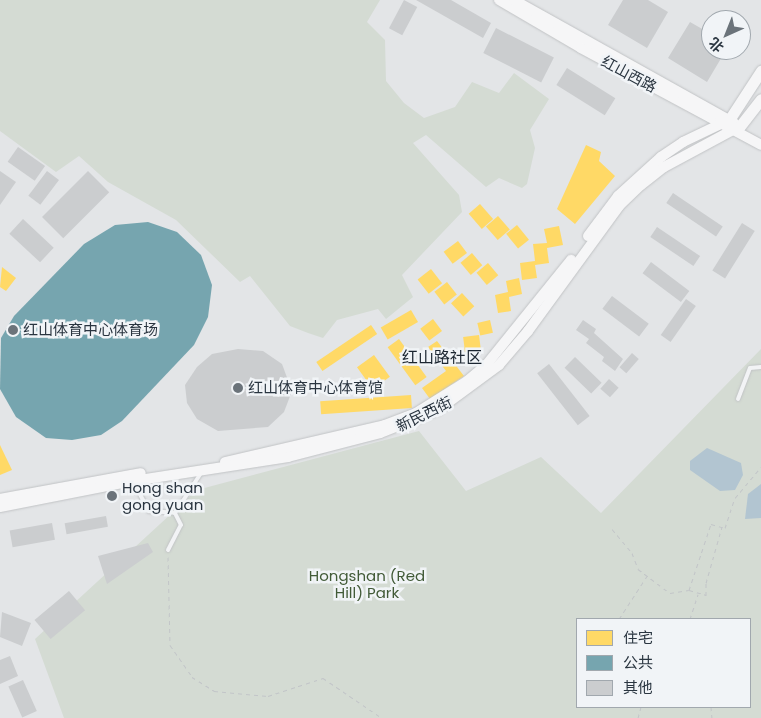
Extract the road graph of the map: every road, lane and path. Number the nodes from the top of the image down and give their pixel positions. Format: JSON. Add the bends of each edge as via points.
{"nodes":[{"id":1,"x":499,"y":0,"type":"edge"},
{"id":2,"x":514,"y":0,"type":"edge"},
{"id":3,"x":761,"y":71,"type":"edge"},
{"id":4,"x":761,"y":99,"type":"edge"},
{"id":5,"x":726,"y":122,"type":"junction"},
{"id":6,"x":737,"y":128,"type":"junction"},
{"id":7,"x":761,"y":138,"type":"edge"},
{"id":8,"x":761,"y":145,"type":"edge"},
{"id":9,"x":761,"y":367,"type":"edge"},
{"id":10,"x":738,"y":399,"type":"dead end"},
{"id":11,"x":761,"y":467,"type":"edge"},
{"id":12,"x":201,"y":473,"type":"junction"},
{"id":13,"x":133,"y":481,"type":"junction"},
{"id":14,"x":0,"y":499,"type":"edge"},
{"id":15,"x":0,"y":507,"type":"edge"},
{"id":16,"x":175,"y":513,"type":"junction"},
{"id":17,"x":722,"y":527,"type":"junction"},
{"id":18,"x":612,"y":529,"type":"dead end"},
{"id":19,"x":168,"y":550,"type":"joint"},
{"id":20,"x":647,"y":576,"type":"junction"},
{"id":21,"x":689,"y":590,"type":"junction"},
{"id":22,"x":698,"y":593,"type":"junction"},
{"id":23,"x":620,"y":618,"type":"edge"},
{"id":24,"x":690,"y":618,"type":"edge"},
{"id":25,"x":382,"y":718,"type":"edge"}],
"edges":[{"from":1,"to":5,"type":"main road","name":"红山西路","via":[[581,48]]},
{"from":2,"to":5,"type":"main road","name":"红山西路"},
{"from":3,"to":5,"type":"main road"},
{"from":4,"to":6,"type":"main road"},
{"from":5,"to":6,"type":"main road","name":"红山西路"},
{"from":5,"to":14,"type":"main road","name":"新民西街","via":[[683,142],[639,176],[618,196],[498,353],[467,381],[416,413],[376,427],[223,462]]},
{"from":6,"to":7,"type":"main road","name":"红山西路"},
{"from":6,"to":8,"type":"main road","name":"红山西路"},
{"from":6,"to":12,"type":"main road","name":"新民西街","via":[[664,167],[641,185],[619,206],[528,331],[499,365],[438,410],[380,434],[288,457]]},
{"from":9,"to":10,"type":"lane","via":[[750,368]]},
{"from":11,"to":17,"type":"path","via":[[735,498],[726,528]]},
{"from":12,"to":13,"type":"main road","name":"新民西街"},
{"from":12,"to":16,"type":"lane"},
{"from":13,"to":15,"type":"main road","name":"新民西街"},
{"from":13,"to":16,"type":"lane","via":[[149,511]]},
{"from":16,"to":19,"type":"lane","via":[[181,524]]},
{"from":17,"to":21,"type":"path","via":[[711,524]]},
{"from":17,"to":22,"type":"path","via":[[706,583],[706,595]]},
{"from":18,"to":20,"type":"path","via":[[632,553],[638,570]]},
{"from":19,"to":25,"type":"path","via":[[168,637],[192,677],[214,691],[268,696],[323,678]]},
{"from":20,"to":21,"type":"path","via":[[670,593]]},
{"from":20,"to":23,"type":"path"},
{"from":21,"to":22,"type":"path"},
{"from":22,"to":24,"type":"path"}]}
